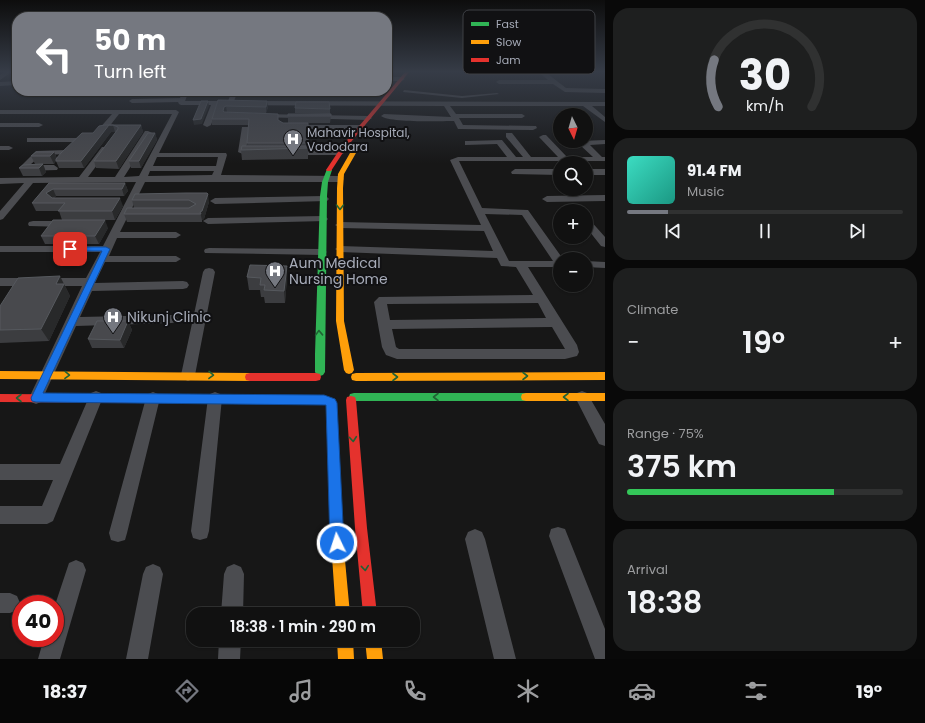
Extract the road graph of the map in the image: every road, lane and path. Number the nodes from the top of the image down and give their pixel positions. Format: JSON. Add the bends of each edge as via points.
{"nodes":[{"id":1,"x":181,"y":102,"type":"edge"},
{"id":2,"x":266,"y":102,"type":"edge"},
{"id":3,"x":355,"y":102,"type":"edge"},
{"id":4,"x":215,"y":103,"type":"junction"},
{"id":5,"x":230,"y":103,"type":"joint"},
{"id":6,"x":382,"y":103,"type":"junction"},
{"id":7,"x":394,"y":104,"type":"junction"},
{"id":8,"x":446,"y":104,"type":"junction"},
{"id":9,"x":586,"y":104,"type":"junction"},
{"id":10,"x":605,"y":104,"type":"edge"},
{"id":11,"x":0,"y":112,"type":"edge"},
{"id":12,"x":117,"y":112,"type":"junction"},
{"id":13,"x":255,"y":116,"type":"edge"},
{"id":14,"x":522,"y":116,"type":"dead end"},
{"id":15,"x":283,"y":117,"type":"junction"},
{"id":16,"x":455,"y":117,"type":"junction"},
{"id":17,"x":369,"y":118,"type":"junction"},
{"id":18,"x":381,"y":119,"type":"joint"},
{"id":19,"x":605,"y":120,"type":"edge"},
{"id":20,"x":0,"y":124,"type":"edge"},
{"id":21,"x":40,"y":125,"type":"dead end"},
{"id":22,"x":207,"y":125,"type":"dead end"},
{"id":23,"x":361,"y":127,"type":"junction"},
{"id":24,"x":533,"y":128,"type":"dead end"},
{"id":25,"x":245,"y":129,"type":"dead end"},
{"id":26,"x":102,"y":130,"type":"edge"},
{"id":27,"x":86,"y":133,"type":"edge"},
{"id":28,"x":148,"y":133,"type":"edge"},
{"id":29,"x":509,"y":136,"type":"dead end"},
{"id":30,"x":543,"y":137,"type":"dead end"},
{"id":31,"x":30,"y":140,"type":"dead end"},
{"id":32,"x":80,"y":140,"type":"junction"},
{"id":33,"x":110,"y":142,"type":"edge"},
{"id":34,"x":468,"y":142,"type":"dead end"},
{"id":35,"x":605,"y":142,"type":"edge"},
{"id":36,"x":361,"y":144,"type":"dead end"},
{"id":37,"x":0,"y":148,"type":"edge"},
{"id":38,"x":9,"y":148,"type":"dead end"},
{"id":39,"x":67,"y":152,"type":"junction"},
{"id":40,"x":261,"y":154,"type":"edge"},
{"id":41,"x":284,"y":154,"type":"edge"},
{"id":42,"x":340,"y":154,"type":"junction"},
{"id":43,"x":154,"y":155,"type":"junction"},
{"id":44,"x":562,"y":156,"type":"edge"},
{"id":45,"x":513,"y":158,"type":"junction"},
{"id":46,"x":528,"y":158,"type":"junction"},
{"id":47,"x":553,"y":158,"type":"edge"},
{"id":48,"x":602,"y":158,"type":"edge"},
{"id":49,"x":54,"y":168,"type":"junction"},
{"id":50,"x":218,"y":168,"type":"junction"},
{"id":51,"x":515,"y":172,"type":"dead end"},
{"id":52,"x":553,"y":172,"type":"edge"},
{"id":53,"x":593,"y":172,"type":"edge"},
{"id":54,"x":605,"y":172,"type":"edge"},
{"id":55,"x":144,"y":174,"type":"junction"},
{"id":56,"x":216,"y":178,"type":"junction"},
{"id":57,"x":82,"y":179,"type":"junction"},
{"id":58,"x":118,"y":179,"type":"junction"},
{"id":59,"x":326,"y":179,"type":"junction"},
{"id":60,"x":340,"y":179,"type":"junction"},
{"id":61,"x":31,"y":180,"type":"junction"},
{"id":62,"x":46,"y":180,"type":"junction"},
{"id":63,"x":0,"y":181,"type":"edge"},
{"id":64,"x":605,"y":198,"type":"edge"},
{"id":65,"x":324,"y":199,"type":"junction"},
{"id":66,"x":547,"y":199,"type":"dead end"},
{"id":67,"x":215,"y":201,"type":"dead end"},
{"id":68,"x":480,"y":211,"type":"junction"},
{"id":69,"x":125,"y":212,"type":"junction"},
{"id":70,"x":137,"y":212,"type":"edge"},
{"id":71,"x":0,"y":217,"type":"edge"},
{"id":72,"x":323,"y":219,"type":"junction"},
{"id":73,"x":208,"y":221,"type":"dead end"},
{"id":74,"x":33,"y":224,"type":"dead end"},
{"id":75,"x":80,"y":224,"type":"edge"},
{"id":76,"x":340,"y":225,"type":"junction"},
{"id":77,"x":488,"y":228,"type":"junction"},
{"id":78,"x":593,"y":229,"type":"edge"},
{"id":79,"x":113,"y":235,"type":"junction"},
{"id":80,"x":176,"y":235,"type":"dead end"},
{"id":81,"x":605,"y":244,"type":"edge"},
{"id":82,"x":106,"y":249,"type":"junction"},
{"id":83,"x":340,"y":249,"type":"junction"},
{"id":84,"x":0,"y":250,"type":"edge"},
{"id":85,"x":209,"y":251,"type":"dead end"},
{"id":86,"x":322,"y":252,"type":"junction"},
{"id":87,"x":553,"y":254,"type":"edge"},
{"id":88,"x":501,"y":255,"type":"junction"},
{"id":89,"x":101,"y":259,"type":"junction"},
{"id":90,"x":176,"y":259,"type":"dead end"},
{"id":91,"x":520,"y":264,"type":"junction"},
{"id":92,"x":553,"y":264,"type":"edge"},
{"id":93,"x":593,"y":264,"type":"edge"},
{"id":94,"x":605,"y":264,"type":"edge"},
{"id":95,"x":210,"y":272,"type":"dead end"},
{"id":96,"x":0,"y":282,"type":"edge"},
{"id":97,"x":89,"y":284,"type":"junction"},
{"id":98,"x":184,"y":285,"type":"dead end"},
{"id":99,"x":541,"y":298,"type":"junction"},
{"id":100,"x":172,"y":319,"type":"dead end"},
{"id":101,"x":72,"y":322,"type":"junction"},
{"id":102,"x":555,"y":322,"type":"junction"},
{"id":103,"x":384,"y":325,"type":"junction"},
{"id":104,"x":349,"y":370,"type":"junction"},
{"id":105,"x":47,"y":374,"type":"junction"},
{"id":106,"x":318,"y":374,"type":"junction"},
{"id":107,"x":0,"y":375,"type":"edge"},
{"id":108,"x":188,"y":375,"type":"junction"},
{"id":109,"x":605,"y":376,"type":"edge"},
{"id":110,"x":356,"y":377,"type":"junction"},
{"id":111,"x":582,"y":397,"type":"junction"},
{"id":112,"x":605,"y":397,"type":"edge"},
{"id":113,"x":0,"y":398,"type":"edge"},
{"id":114,"x":36,"y":398,"type":"junction"},
{"id":115,"x":96,"y":398,"type":"junction"},
{"id":116,"x":153,"y":398,"type":"junction"},
{"id":117,"x":215,"y":398,"type":"junction"},
{"id":118,"x":341,"y":401,"type":"junction"},
{"id":119,"x":605,"y":439,"type":"edge"},
{"id":120,"x":0,"y":472,"type":"edge"},
{"id":121,"x":65,"y":472,"type":"junction"},
{"id":122,"x":0,"y":515,"type":"edge"},
{"id":123,"x":200,"y":531,"type":"dead end"},
{"id":124,"x":118,"y":533,"type":"dead end"},
{"id":125,"x":558,"y":536,"type":"dead end"},
{"id":126,"x":475,"y":539,"type":"dead end"},
{"id":127,"x":76,"y":570,"type":"dead end"},
{"id":128,"x":153,"y":574,"type":"dead end"},
{"id":129,"x":234,"y":574,"type":"dead end"},
{"id":130,"x":232,"y":607,"type":"edge"},
{"id":131,"x":342,"y":607,"type":"edge"},
{"id":132,"x":369,"y":607,"type":"edge"},
{"id":133,"x":229,"y":647,"type":"edge"},
{"id":134,"x":345,"y":647,"type":"edge"},
{"id":135,"x":374,"y":647,"type":"edge"},
{"id":136,"x":605,"y":657,"type":"edge"},
{"id":137,"x":49,"y":659,"type":"edge"},
{"id":138,"x":137,"y":659,"type":"edge"},
{"id":139,"x":228,"y":659,"type":"edge"},
{"id":140,"x":346,"y":659,"type":"edge"},
{"id":141,"x":375,"y":659,"type":"edge"},
{"id":142,"x":505,"y":659,"type":"edge"}],
"edges":[{"from":1,"to":4,"type":"street"},
{"from":2,"to":5,"type":"street"},
{"from":3,"to":6,"type":"street"},
{"from":4,"to":5,"type":"street"},
{"from":4,"to":22,"type":"street"},
{"from":6,"to":7,"type":"street"},
{"from":6,"to":17,"type":"street"},
{"from":7,"to":8,"type":"street"},
{"from":7,"to":18,"type":"street"},
{"from":8,"to":9,"type":"street"},
{"from":8,"to":16,"type":"street"},
{"from":9,"to":10,"type":"street"},
{"from":9,"to":19,"type":"street"},
{"from":11,"to":12,"type":"street"},
{"from":12,"to":26,"type":"street"},
{"from":12,"to":43,"type":"street","via":[[176,112]]},
{"from":13,"to":15,"type":"street"},
{"from":14,"to":16,"type":"street"},
{"from":15,"to":17,"type":"street"},
{"from":15,"to":23,"type":"street","via":[[284,126]]},
{"from":16,"to":18,"type":"street"},
{"from":16,"to":24,"type":"street","via":[[461,127]]},
{"from":17,"to":23,"type":"street"},
{"from":20,"to":21,"type":"street"},
{"from":23,"to":42,"type":"street"},
{"from":25,"to":40,"type":"street","via":[[242,152]]},
{"from":27,"to":32,"type":"street"},
{"from":28,"to":58,"type":"street"},
{"from":29,"to":46,"type":"street"},
{"from":30,"to":44,"type":"street"},
{"from":31,"to":32,"type":"street"},
{"from":32,"to":39,"type":"street"},
{"from":33,"to":57,"type":"street"},
{"from":34,"to":45,"type":"street","via":[[499,142]]},
{"from":35,"to":48,"type":"street","via":[[583,143]]},
{"from":36,"to":60,"type":"street"},
{"from":37,"to":38,"type":"street"},
{"from":39,"to":49,"type":"street"},
{"from":39,"to":49,"type":"street","via":[[39,153],[23,168]]},
{"from":41,"to":42,"type":"street"},
{"from":42,"to":59,"type":"street","via":[[327,173]]},
{"from":43,"to":50,"type":"street","via":[[223,155]]},
{"from":43,"to":55,"type":"street"},
{"from":45,"to":46,"type":"street"},
{"from":45,"to":68,"type":"street","via":[[454,160]]},
{"from":46,"to":47,"type":"street"},
{"from":49,"to":62,"type":"street"},
{"from":50,"to":55,"type":"street"},
{"from":50,"to":56,"type":"street"},
{"from":51,"to":52,"type":"street"},
{"from":53,"to":54,"type":"street"},
{"from":55,"to":56,"type":"street"},
{"from":55,"to":58,"type":"street"},
{"from":55,"to":69,"type":"street","via":[[126,201]]},
{"from":56,"to":59,"type":"street"},
{"from":57,"to":58,"type":"street"},
{"from":57,"to":62,"type":"street"},
{"from":59,"to":60,"type":"street"},
{"from":59,"to":65,"type":"street"},
{"from":60,"to":76,"type":"street","one_way":true},
{"from":61,"to":62,"type":"street"},
{"from":61,"to":63,"type":"street"},
{"from":61,"to":71,"type":"street"},
{"from":64,"to":66,"type":"street"},
{"from":65,"to":67,"type":"street"},
{"from":65,"to":72,"type":"street"},
{"from":68,"to":77,"type":"street"},
{"from":68,"to":87,"type":"street","via":[[525,212]]},
{"from":69,"to":70,"type":"street"},
{"from":69,"to":79,"type":"street","via":[[115,224]]},
{"from":72,"to":73,"type":"street"},
{"from":72,"to":86,"type":"street"},
{"from":74,"to":75,"type":"street"},
{"from":76,"to":77,"type":"street"},
{"from":76,"to":83,"type":"street"},
{"from":77,"to":88,"type":"street"},
{"from":78,"to":81,"type":"street"},
{"from":79,"to":80,"type":"street"},
{"from":79,"to":82,"type":"street"},
{"from":82,"to":84,"type":"street"},
{"from":82,"to":89,"type":"street"},
{"from":83,"to":88,"type":"street"},
{"from":83,"to":104,"type":"street","via":[[340,321]]},
{"from":85,"to":86,"type":"street"},
{"from":106,"to":86,"type":"street","one_way":true},
{"from":88,"to":91,"type":"street","via":[[505,264]]},
{"from":89,"to":90,"type":"street"},
{"from":89,"to":97,"type":"street"},
{"from":91,"to":92,"type":"street"},
{"from":91,"to":99,"type":"street"},
{"from":93,"to":94,"type":"street"},
{"from":95,"to":108,"type":"street"},
{"from":96,"to":97,"type":"street"},
{"from":97,"to":98,"type":"street"},
{"from":97,"to":101,"type":"street"},
{"from":99,"to":102,"type":"street"},
{"from":99,"to":103,"type":"street","via":[[383,300],[380,302]]},
{"from":100,"to":101,"type":"street"},
{"from":101,"to":105,"type":"street"},
{"from":102,"to":103,"type":"street"},
{"from":102,"to":103,"type":"street","via":[[572,352],[397,354],[389,347]]},
{"from":104,"to":106,"type":"street","via":[[336,367]]},
{"from":104,"to":110,"type":"street"},
{"from":105,"to":107,"type":"street"},
{"from":105,"to":108,"type":"street","one_way":true},
{"from":105,"to":114,"type":"street"},
{"from":108,"to":106,"type":"street","one_way":true},
{"from":106,"to":118,"type":"street","via":[[315,389]]},
{"from":110,"to":109,"type":"street","one_way":true},
{"from":110,"to":118,"type":"street","via":[[359,387]]},
{"from":111,"to":112,"type":"street"},
{"from":111,"to":118,"type":"street","one_way":true},
{"from":111,"to":119,"type":"street"},
{"from":114,"to":113,"type":"street","one_way":true},
{"from":114,"to":115,"type":"street"},
{"from":115,"to":116,"type":"street"},
{"from":115,"to":121,"type":"street"},
{"from":116,"to":117,"type":"street"},
{"from":116,"to":124,"type":"street"},
{"from":117,"to":118,"type":"street"},
{"from":117,"to":123,"type":"street"},
{"from":118,"to":131,"type":"street","via":[[336,528]]},
{"from":118,"to":132,"type":"street","one_way":true,"via":[[360,520]]},
{"from":120,"to":121,"type":"street"},
{"from":121,"to":122,"type":"street","via":[[46,515]]},
{"from":125,"to":136,"type":"street"},
{"from":126,"to":142,"type":"street"},
{"from":127,"to":137,"type":"street"},
{"from":128,"to":138,"type":"street"},
{"from":129,"to":130,"type":"street"},
{"from":133,"to":139,"type":"street"},
{"from":134,"to":140,"type":"street"},
{"from":135,"to":141,"type":"street"}]}
